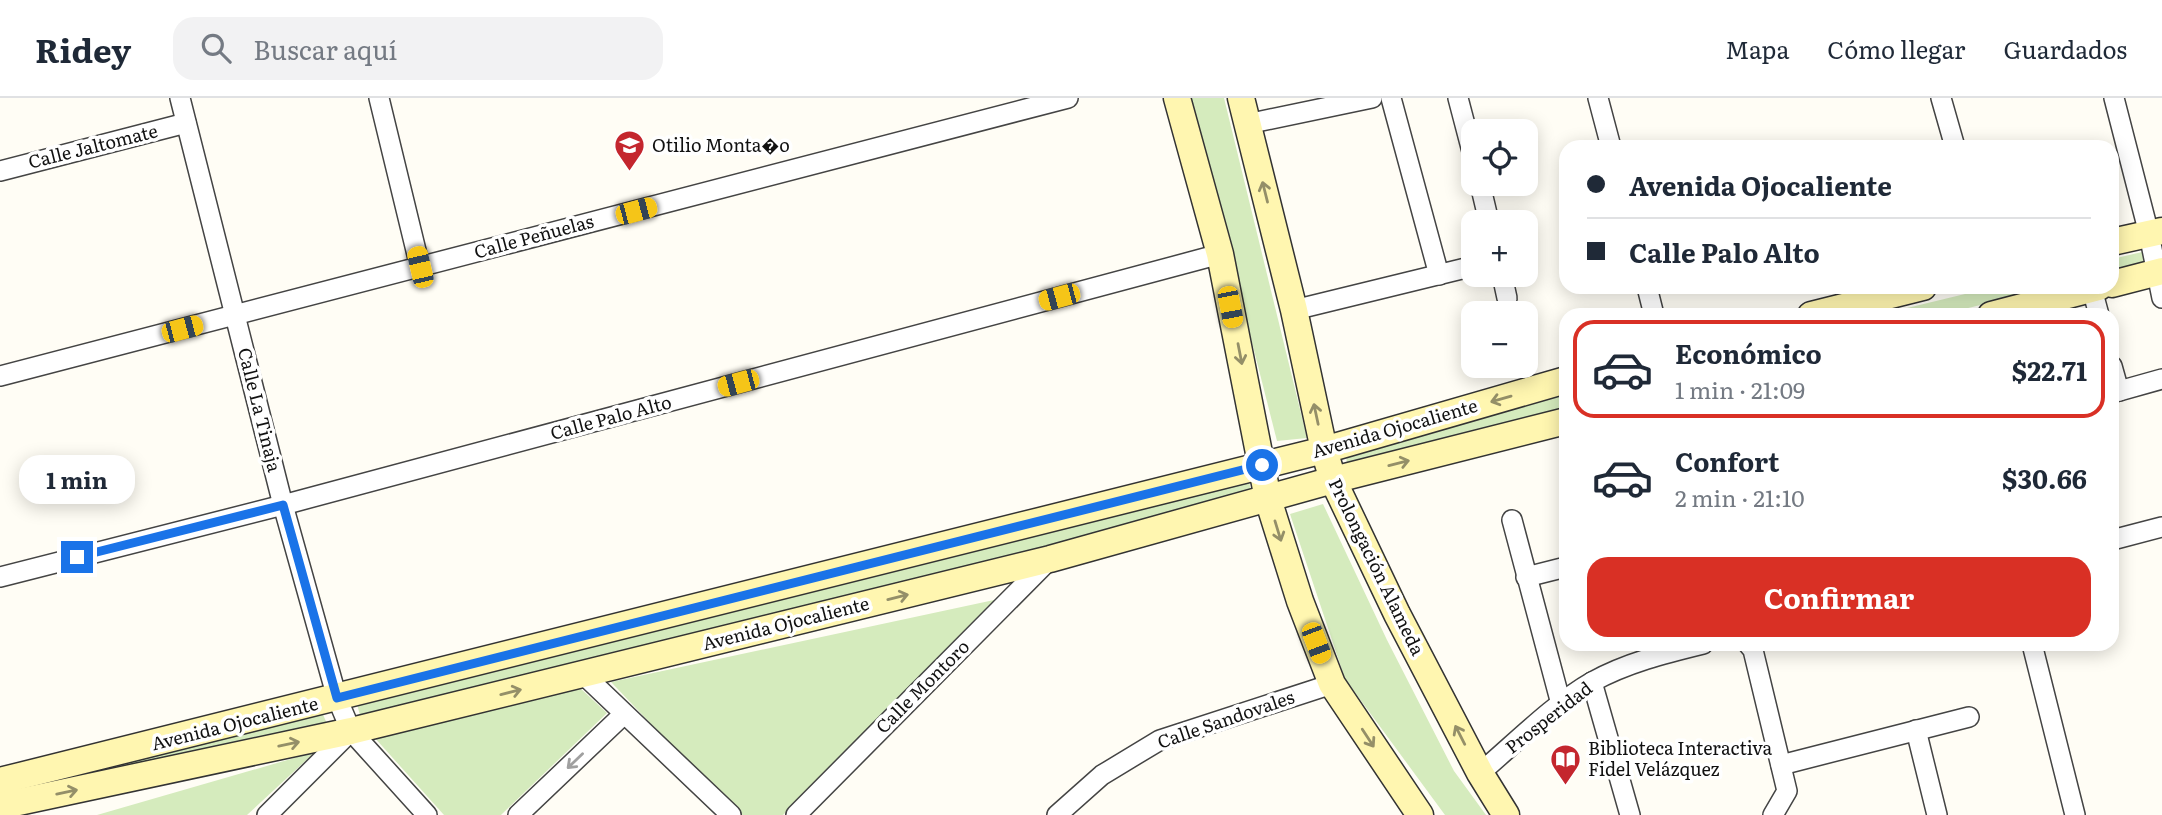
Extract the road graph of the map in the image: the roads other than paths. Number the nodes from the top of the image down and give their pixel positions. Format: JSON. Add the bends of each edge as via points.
{"nodes":[{"id":1,"x":180,"y":98,"type":"edge"},
{"id":2,"x":379,"y":98,"type":"edge"},
{"id":3,"x":1068,"y":98,"type":"edge"},
{"id":4,"x":1177,"y":98,"type":"edge"},
{"id":5,"x":1372,"y":98,"type":"edge"},
{"id":6,"x":1391,"y":98,"type":"edge"},
{"id":7,"x":1458,"y":98,"type":"edge"},
{"id":8,"x":1598,"y":98,"type":"edge"},
{"id":9,"x":1941,"y":98,"type":"edge"},
{"id":10,"x":2114,"y":98,"type":"edge"},
{"id":11,"x":1244,"y":111,"type":"edge"},
{"id":12,"x":1464,"y":119,"type":"edge"},
{"id":13,"x":186,"y":123,"type":"junction"},
{"id":14,"x":1609,"y":140,"type":"edge"},
{"id":15,"x":1953,"y":140,"type":"edge"},
{"id":16,"x":0,"y":171,"type":"edge"},
{"id":17,"x":2155,"y":232,"type":"edge"},
{"id":18,"x":2119,"y":240,"type":"edge"},
{"id":19,"x":1220,"y":254,"type":"junction"},
{"id":20,"x":420,"y":267,"type":"junction"},
{"id":21,"x":1461,"y":269,"type":"edge"},
{"id":22,"x":1439,"y":275,"type":"junction"},
{"id":23,"x":2160,"y":281,"type":"edge"},
{"id":24,"x":2119,"y":285,"type":"edge"},
{"id":25,"x":1505,"y":287,"type":"edge"},
{"id":26,"x":1895,"y":294,"type":"edge"},
{"id":27,"x":2074,"y":294,"type":"edge"},
{"id":28,"x":1507,"y":298,"type":"dead end"},
{"id":29,"x":1839,"y":308,"type":"edge"},
{"id":30,"x":2018,"y":308,"type":"edge"},
{"id":31,"x":1294,"y":310,"type":"junction"},
{"id":32,"x":234,"y":315,"type":"junction"},
{"id":33,"x":0,"y":376,"type":"edge"},
{"id":34,"x":2162,"y":379,"type":"edge"},
{"id":35,"x":1559,"y":382,"type":"edge"},
{"id":36,"x":2119,"y":391,"type":"edge"},
{"id":37,"x":1559,"y":423,"type":"edge"},
{"id":38,"x":1324,"y":450,"type":"junction"},
{"id":39,"x":1262,"y":465,"type":"junction"},
{"id":40,"x":1333,"y":480,"type":"junction"},
{"id":41,"x":1268,"y":499,"type":"junction"},
{"id":42,"x":283,"y":505,"type":"junction"},
{"id":43,"x":1512,"y":520,"type":"dead end"},
{"id":44,"x":2162,"y":527,"type":"edge"},
{"id":45,"x":2119,"y":538,"type":"edge"},
{"id":46,"x":1049,"y":559,"type":"junction"},
{"id":47,"x":1559,"y":569,"type":"edge"},
{"id":48,"x":0,"y":577,"type":"edge"},
{"id":49,"x":1526,"y":577,"type":"junction"},
{"id":50,"x":1676,"y":651,"type":"edge"},
{"id":51,"x":1754,"y":651,"type":"edge"},
{"id":52,"x":2034,"y":651,"type":"edge"},
{"id":53,"x":583,"y":674,"type":"junction"},
{"id":54,"x":1592,"y":682,"type":"junction"},
{"id":55,"x":1332,"y":684,"type":"junction"},
{"id":56,"x":337,"y":698,"type":"junction"},
{"id":57,"x":1561,"y":705,"type":"junction"},
{"id":58,"x":624,"y":714,"type":"junction"},
{"id":59,"x":1969,"y":717,"type":"dead end"},
{"id":60,"x":1916,"y":730,"type":"junction"},
{"id":61,"x":351,"y":731,"type":"junction"},
{"id":62,"x":1781,"y":765,"type":"junction"},
{"id":63,"x":1479,"y":773,"type":"junction"},
{"id":64,"x":4,"y":802,"type":"edge"},
{"id":65,"x":267,"y":815,"type":"edge"},
{"id":66,"x":427,"y":815,"type":"edge"},
{"id":67,"x":518,"y":815,"type":"edge"},
{"id":68,"x":731,"y":815,"type":"edge"},
{"id":69,"x":796,"y":815,"type":"edge"},
{"id":70,"x":1057,"y":815,"type":"edge"},
{"id":71,"x":1420,"y":815,"type":"edge"},
{"id":72,"x":1506,"y":815,"type":"edge"},
{"id":73,"x":1630,"y":815,"type":"edge"},
{"id":74,"x":1773,"y":815,"type":"edge"},
{"id":75,"x":1937,"y":815,"type":"edge"},
{"id":76,"x":2075,"y":815,"type":"edge"}],
"edges":[{"from":1,"to":13,"type":"street","name":"Calle La Tinaja"},
{"from":2,"to":20,"type":"street"},
{"from":3,"to":20,"type":"street","name":"Calle Peñuelas"},
{"from":4,"to":19,"type":"main road"},
{"from":5,"to":11,"type":"street"},
{"from":6,"to":22,"type":"street"},
{"from":7,"to":12,"type":"street"},
{"from":8,"to":14,"type":"street"},
{"from":9,"to":15,"type":"street"},
{"from":10,"to":17,"type":"street"},
{"from":31,"to":11,"type":"main road","name":"Prolongación Alameda","one_way":true},
{"from":13,"to":16,"type":"street","name":"Calle Jaltomate"},
{"from":13,"to":32,"type":"street","name":"Calle La Tinaja"},
{"from":17,"to":18,"type":"main road"},
{"from":17,"to":23,"type":"street"},
{"from":19,"to":39,"type":"main road","one_way":true},
{"from":19,"to":42,"type":"street","name":"Calle Palo Alto"},
{"from":20,"to":32,"type":"street","name":"Calle Peñuelas"},
{"from":21,"to":22,"type":"street"},
{"from":22,"to":31,"type":"street"},
{"from":23,"to":24,"type":"main road"},
{"from":25,"to":28,"type":"street"},
{"from":26,"to":29,"type":"main road"},
{"from":27,"to":30,"type":"main road"},
{"from":38,"to":31,"type":"main road","name":"Prolongación Alameda","one_way":true},
{"from":32,"to":33,"type":"street","name":"Calle Peñuelas"},
{"from":32,"to":42,"type":"street","name":"Calle La Tinaja"},
{"from":34,"to":36,"type":"street"},
{"from":35,"to":38,"type":"main road","name":"Avenida Ojocaliente","one_way":true},
{"from":40,"to":37,"type":"main road","name":"Avenida Ojocaliente","one_way":true},
{"from":38,"to":39,"type":"main road","name":"Avenida Ojocaliente"},
{"from":38,"to":40,"type":"main road","name":"Prolongación Alameda"},
{"from":39,"to":41,"type":"main road"},
{"from":39,"to":56,"type":"main road","name":"Avenida Ojocaliente"},
{"from":40,"to":41,"type":"main road","name":"Avenida Ojocaliente"},
{"from":63,"to":40,"type":"main road","name":"Prolongación Alameda","one_way":true},
{"from":41,"to":46,"type":"main road","name":"Avenida Ojocaliente"},
{"from":41,"to":55,"type":"main road","one_way":true},
{"from":42,"to":48,"type":"street","name":"Calle Palo Alto"},
{"from":42,"to":56,"type":"street","name":"Calle La Tinaja"},
{"from":43,"to":49,"type":"street"},
{"from":44,"to":45,"type":"street"},
{"from":53,"to":46,"type":"main road","name":"Avenida Ojocaliente","one_way":true},
{"from":46,"to":69,"type":"street","name":"Calle Montoro"},
{"from":47,"to":49,"type":"street"},
{"from":49,"to":57,"type":"street"},
{"from":50,"to":54,"type":"street","name":"Prosperidad"},
{"from":51,"to":62,"type":"street"},
{"from":52,"to":76,"type":"street"},
{"from":53,"to":58,"type":"street"},
{"from":61,"to":53,"type":"main road","name":"Avenida Ojocaliente","one_way":true},
{"from":54,"to":57,"type":"street","name":"Prosperidad"},
{"from":54,"to":73,"type":"street"},
{"from":55,"to":70,"type":"street","name":"Calle Sandovales","via":[[1160,740],[1102,775]]},
{"from":55,"to":71,"type":"main road","one_way":true},
{"from":56,"to":61,"type":"street","name":"Calle La Tinaja"},
{"from":56,"to":64,"type":"main road","name":"Avenida Ojocaliente"},
{"from":57,"to":63,"type":"street","name":"Prosperidad"},
{"from":58,"to":67,"type":"street","one_way":true},
{"from":58,"to":68,"type":"street"},
{"from":59,"to":60,"type":"street"},
{"from":60,"to":62,"type":"street"},
{"from":60,"to":75,"type":"street"},
{"from":64,"to":61,"type":"main road","name":"Avenida Ojocaliente","one_way":true},
{"from":61,"to":65,"type":"street"},
{"from":61,"to":66,"type":"street","name":"Calle La Tinaja"},
{"from":62,"to":74,"type":"street","via":[[1787,791]]},
{"from":63,"to":72,"type":"main road","name":"Prolongación Alameda"}]}
